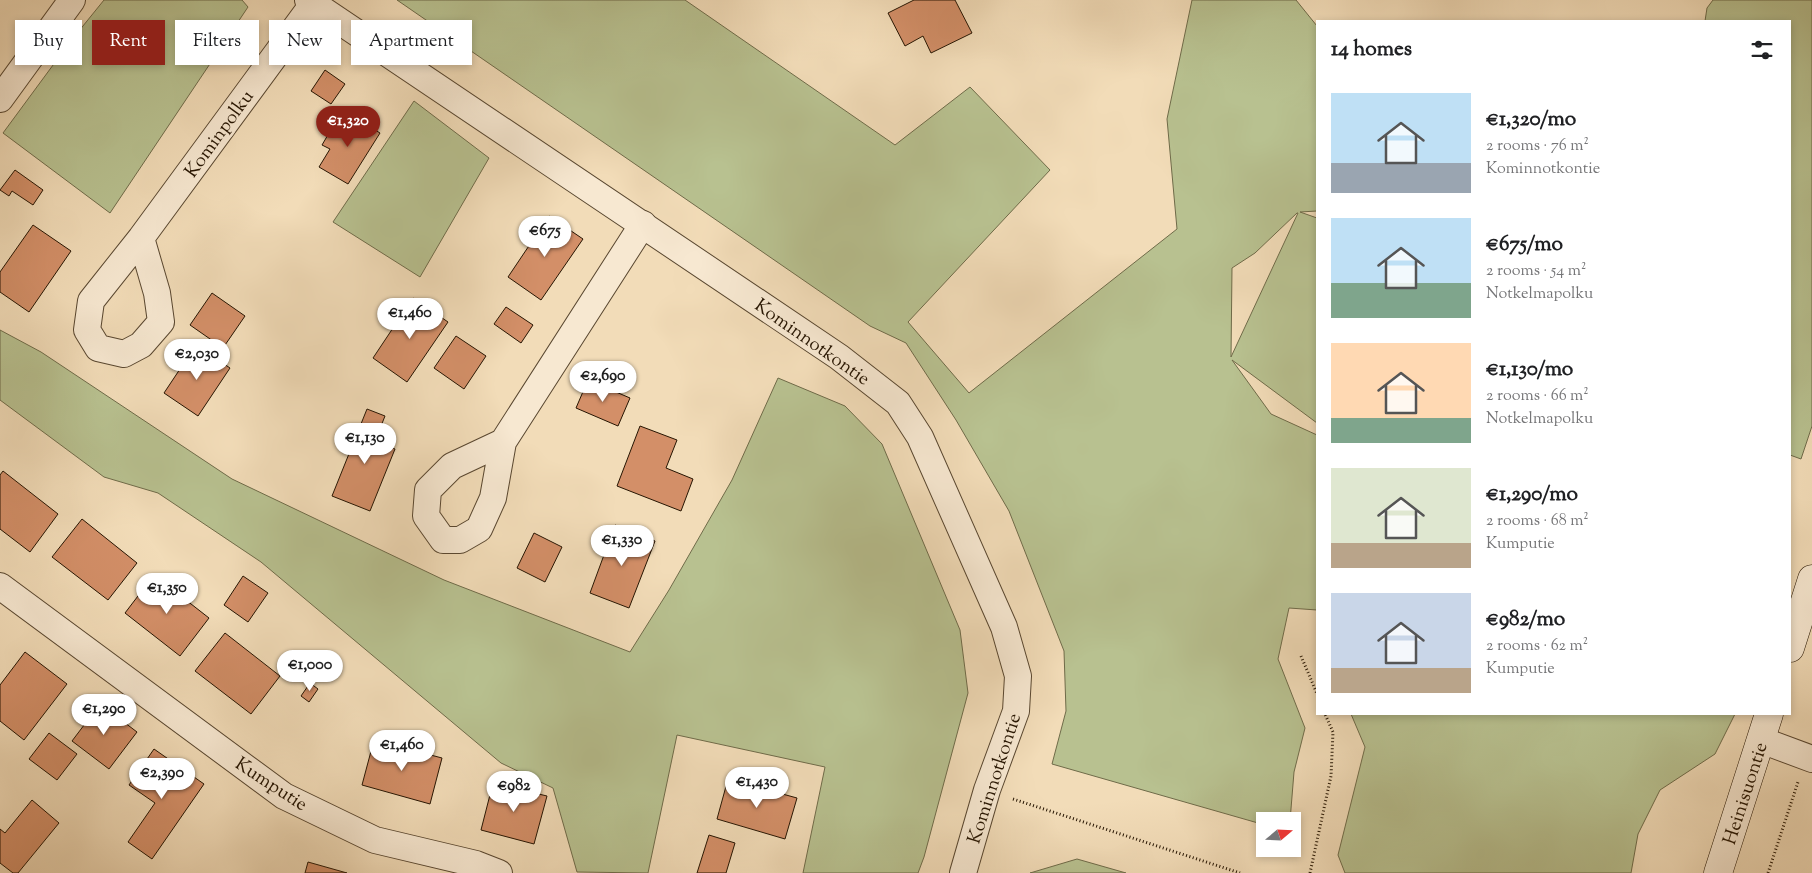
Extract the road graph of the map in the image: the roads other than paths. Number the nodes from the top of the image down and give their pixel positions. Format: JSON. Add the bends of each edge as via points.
{"nodes":[{"id":1,"x":72,"y":0,"type":"edge"},
{"id":2,"x":311,"y":2,"type":"edge"},
{"id":3,"x":0,"y":99,"type":"edge"},
{"id":4,"x":643,"y":224,"type":"junction"},
{"id":5,"x":141,"y":238,"type":"dead end"},
{"id":6,"x":503,"y":442,"type":"dead end"},
{"id":7,"x":1812,"y":579,"type":"edge"},
{"id":8,"x":0,"y":586,"type":"edge"},
{"id":9,"x":1791,"y":645,"type":"edge"},
{"id":10,"x":1769,"y":715,"type":"edge"},
{"id":11,"x":1761,"y":740,"type":"junction"},
{"id":12,"x":1809,"y":758,"type":"edge"},
{"id":13,"x":499,"y":873,"type":"edge"},
{"id":14,"x":963,"y":873,"type":"edge"},
{"id":15,"x":1718,"y":873,"type":"edge"}],
"edges":[{"from":1,"to":3,"type":"street"},
{"from":2,"to":4,"type":"street","name":"Kominnotkontie"},
{"from":2,"to":5,"type":"street","name":"Kominpolku"},
{"from":4,"to":6,"type":"street"},
{"from":4,"to":14,"type":"street","name":"Kominnotkontie","via":[[839,357],[898,404],[920,437],[1004,627],[1018,676],[1016,711],[987,790]]},
{"from":7,"to":9,"type":"street"},
{"from":8,"to":13,"type":"street","name":"Kumputie","via":[[284,796],[376,840],[476,864]]},
{"from":10,"to":11,"type":"street","name":"Heinisuontie"},
{"from":11,"to":12,"type":"street"},
{"from":11,"to":15,"type":"street","name":"Heinisuontie"}]}
